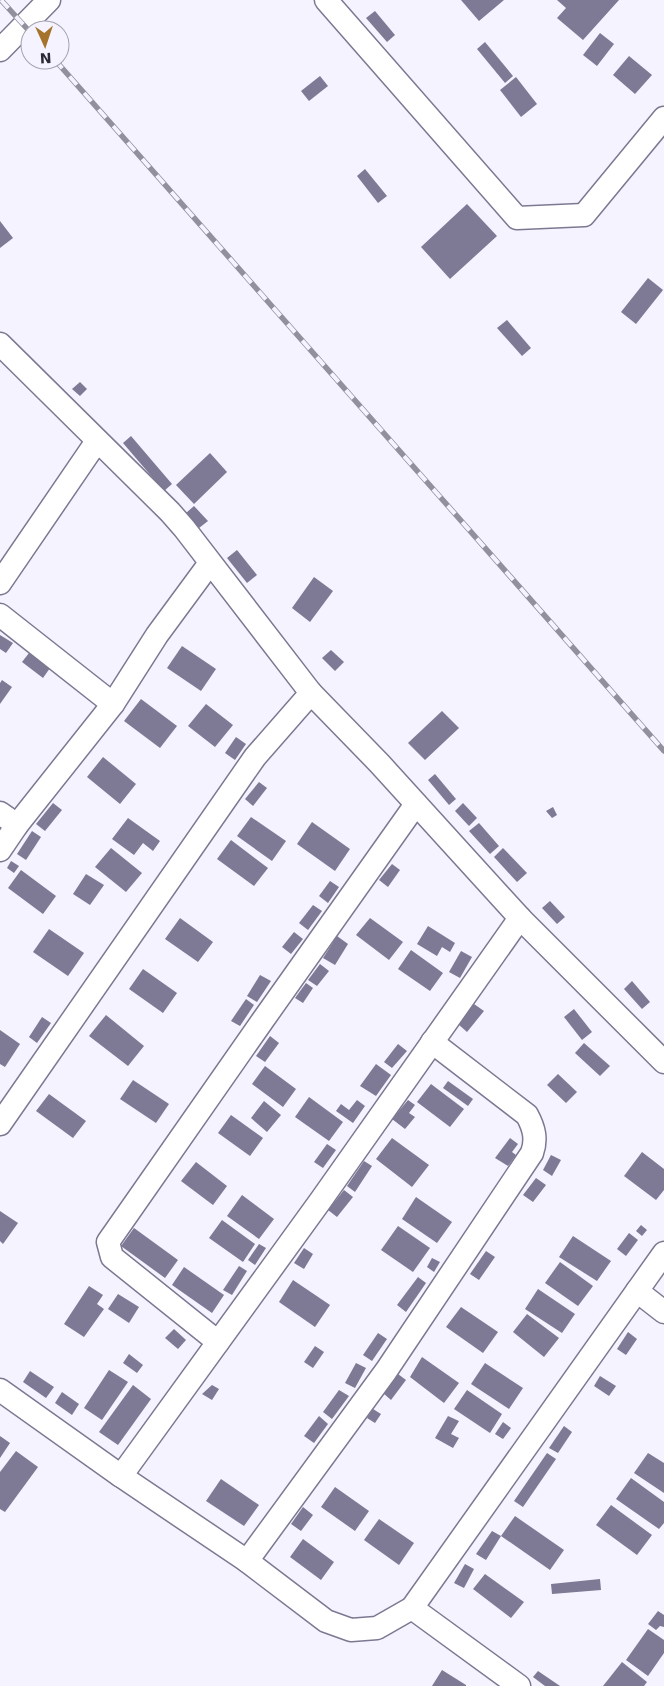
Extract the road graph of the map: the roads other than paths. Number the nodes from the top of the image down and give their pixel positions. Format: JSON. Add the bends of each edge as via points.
{"nodes":[{"id":1,"x":49,"y":0,"type":"edge"},
{"id":2,"x":326,"y":0,"type":"edge"},
{"id":3,"x":0,"y":50,"type":"edge"},
{"id":4,"x":664,"y":118,"type":"edge"},
{"id":5,"x":0,"y":344,"type":"edge"},
{"id":6,"x":97,"y":441,"type":"junction"},
{"id":7,"x":210,"y":563,"type":"junction"},
{"id":8,"x":0,"y":583,"type":"edge"},
{"id":9,"x":0,"y":615,"type":"edge"},
{"id":10,"x":311,"y":693,"type":"junction"},
{"id":11,"x":113,"y":704,"type":"junction"},
{"id":12,"x":416,"y":804,"type":"junction"},
{"id":13,"x":9,"y":819,"type":"edge"},
{"id":14,"x":0,"y":850,"type":"edge"},
{"id":15,"x":520,"y":918,"type":"junction"},
{"id":16,"x":432,"y":1042,"type":"junction"},
{"id":17,"x":664,"y":1062,"type":"edge"},
{"id":18,"x":0,"y":1124,"type":"edge"},
{"id":19,"x":664,"y":1253,"type":"edge"},
{"id":20,"x":637,"y":1291,"type":"junction"},
{"id":21,"x":664,"y":1312,"type":"edge"},
{"id":22,"x":218,"y":1342,"type":"junction"},
{"id":23,"x":0,"y":1390,"type":"edge"},
{"id":24,"x":121,"y":1476,"type":"junction"},
{"id":25,"x":247,"y":1561,"type":"junction"},
{"id":26,"x":412,"y":1608,"type":"junction"},
{"id":27,"x":519,"y":1686,"type":"edge"}],
"edges":[{"from":1,"to":3,"type":"street"},
{"from":2,"to":4,"type":"street","via":[[518,218],[584,214]]},
{"from":5,"to":6,"type":"street"},
{"from":6,"to":7,"type":"street","via":[[170,512]]},
{"from":6,"to":8,"type":"street"},
{"from":7,"to":10,"type":"street"},
{"from":7,"to":11,"type":"street","via":[[157,635]]},
{"from":9,"to":11,"type":"street"},
{"from":10,"to":12,"type":"street"},
{"from":10,"to":18,"type":"street","via":[[255,757]]},
{"from":11,"to":13,"type":"street"},
{"from":12,"to":15,"type":"street"},
{"from":12,"to":22,"type":"street","via":[[108,1242],[112,1257]]},
{"from":13,"to":14,"type":"street"},
{"from":15,"to":16,"type":"street"},
{"from":15,"to":17,"type":"street"},
{"from":16,"to":22,"type":"street"},
{"from":16,"to":25,"type":"street","via":[[527,1115],[535,1145],[386,1371]]},
{"from":19,"to":20,"type":"street"},
{"from":20,"to":21,"type":"street"},
{"from":20,"to":26,"type":"street"},
{"from":22,"to":24,"type":"street"},
{"from":23,"to":24,"type":"street"},
{"from":24,"to":25,"type":"street"},
{"from":25,"to":26,"type":"street","via":[[326,1621],[352,1630],[377,1628]]},
{"from":26,"to":27,"type":"street"}]}
